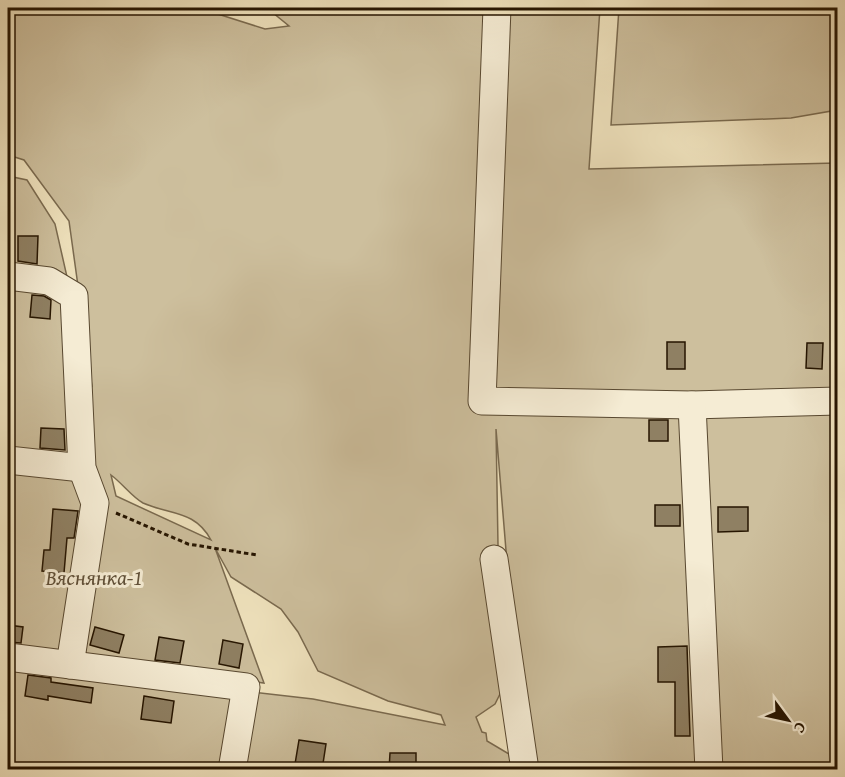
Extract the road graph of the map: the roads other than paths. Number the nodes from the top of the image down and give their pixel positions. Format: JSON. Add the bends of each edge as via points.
{"nodes":[{"id":1,"x":497,"y":8,"type":"edge"},
{"id":2,"x":8,"y":276,"type":"edge"},
{"id":3,"x":837,"y":401,"type":"edge"},
{"id":4,"x":692,"y":405,"type":"junction"},
{"id":5,"x":8,"y":460,"type":"edge"},
{"id":6,"x":81,"y":468,"type":"junction"},
{"id":7,"x":494,"y":559,"type":"dead end"},
{"id":8,"x":8,"y":657,"type":"edge"},
{"id":9,"x":70,"y":665,"type":"junction"},
{"id":10,"x":232,"y":770,"type":"edge"},
{"id":11,"x":525,"y":770,"type":"edge"},
{"id":12,"x":709,"y":770,"type":"edge"}],
"edges":[{"from":1,"to":4,"type":"lane","via":[[482,401]]},
{"from":2,"to":6,"type":"lane","via":[[50,281],[74,296]]},
{"from":3,"to":4,"type":"lane"},
{"from":4,"to":12,"type":"lane"},
{"from":5,"to":6,"type":"lane"},
{"from":6,"to":9,"type":"lane","via":[[95,503]]},
{"from":7,"to":11,"type":"lane"},
{"from":8,"to":9,"type":"lane"},
{"from":9,"to":10,"type":"lane","via":[[246,687]]}]}
